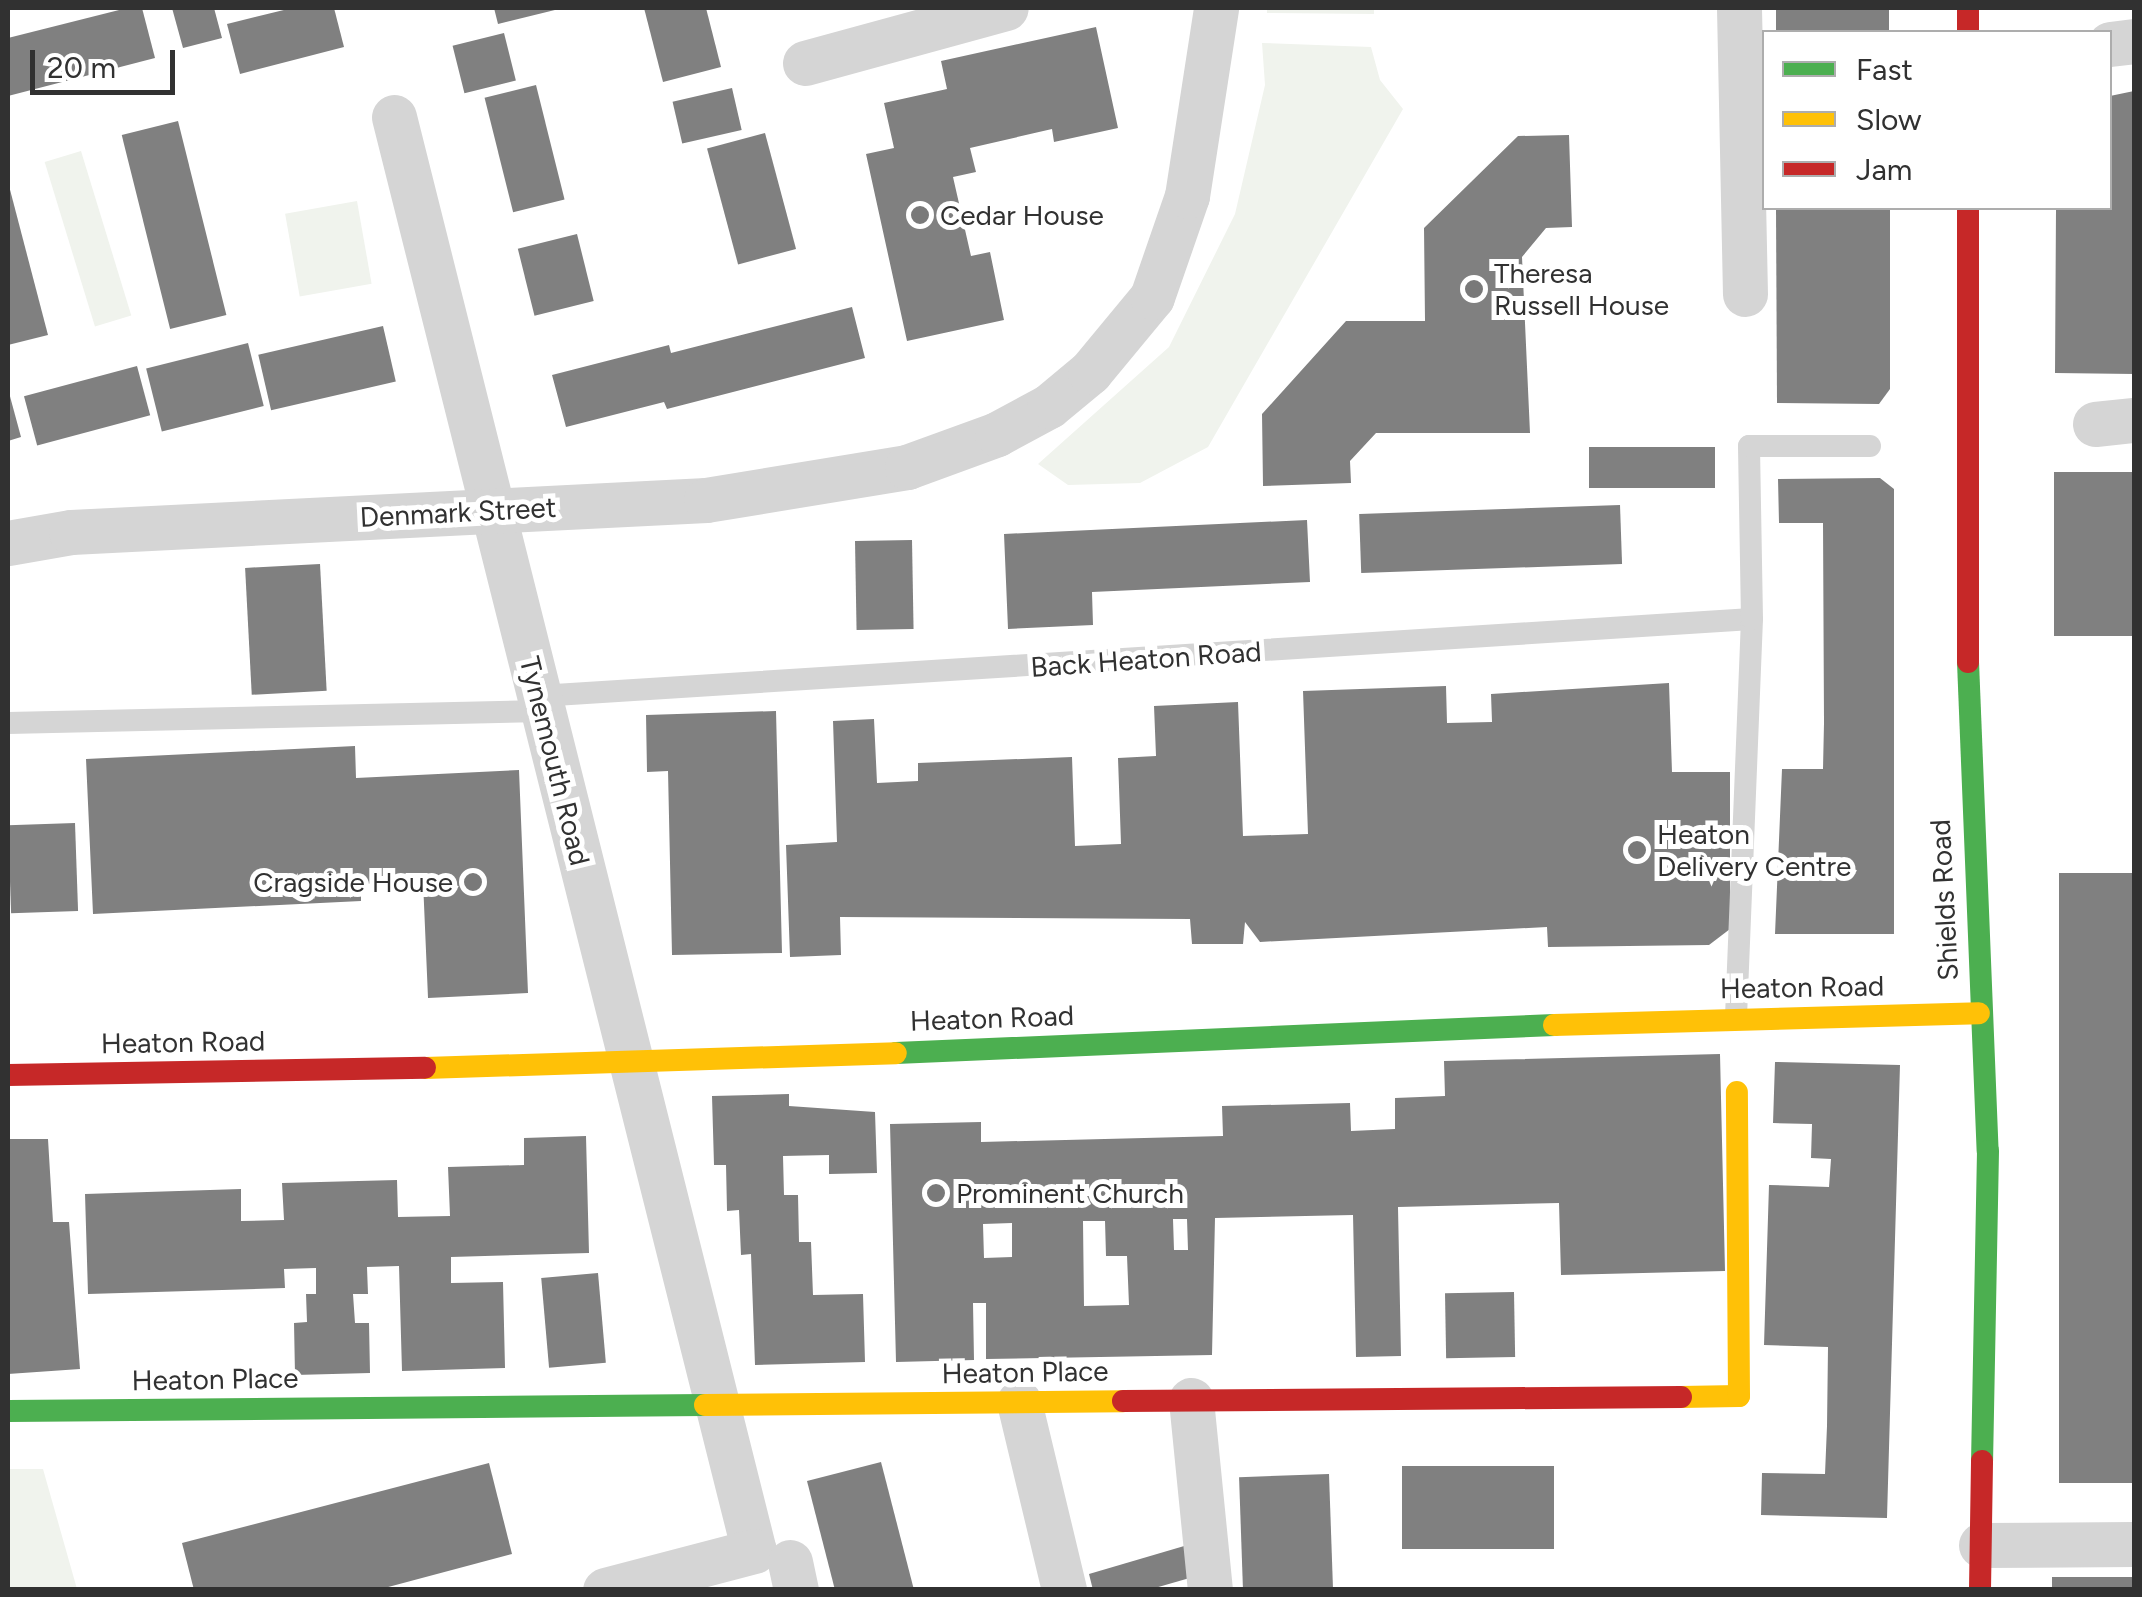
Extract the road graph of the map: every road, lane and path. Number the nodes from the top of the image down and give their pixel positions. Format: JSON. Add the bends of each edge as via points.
{"nodes":[{"id":1,"x":1006,"y":8,"type":"edge"},
{"id":2,"x":1216,"y":8,"type":"edge"},
{"id":3,"x":1739,"y":8,"type":"edge"},
{"id":4,"x":805,"y":63,"type":"dead end"},
{"id":5,"x":394,"y":117,"type":"dead end"},
{"id":6,"x":1968,"y":210,"type":"edge"},
{"id":7,"x":1745,"y":294,"type":"dead end"},
{"id":8,"x":1870,"y":446,"type":"dead end"},
{"id":9,"x":493,"y":511,"type":"junction"},
{"id":10,"x":8,"y":544,"type":"edge"},
{"id":11,"x":1752,"y":620,"type":"junction"},
{"id":12,"x":541,"y":704,"type":"junction"},
{"id":13,"x":8,"y":723,"type":"edge"},
{"id":14,"x":1979,"y":1013,"type":"junction"},
{"id":15,"x":1736,"y":1017,"type":"junction"},
{"id":16,"x":630,"y":1064,"type":"junction"},
{"id":17,"x":8,"y":1076,"type":"edge"},
{"id":18,"x":1737,"y":1092,"type":"dead end"},
{"id":19,"x":1191,"y":1400,"type":"junction"},
{"id":20,"x":1018,"y":1402,"type":"junction"},
{"id":21,"x":714,"y":1405,"type":"junction"},
{"id":22,"x":8,"y":1411,"type":"edge"},
{"id":23,"x":2134,"y":1544,"type":"edge"},
{"id":24,"x":1980,"y":1545,"type":"junction"},
{"id":25,"x":605,"y":1590,"type":"edge"},
{"id":26,"x":1064,"y":1590,"type":"edge"},
{"id":27,"x":1210,"y":1590,"type":"edge"},
{"id":28,"x":1980,"y":1590,"type":"edge"}],
"edges":[{"from":1,"to":4,"type":"street"},
{"from":2,"to":9,"type":"street","name":"Denmark Street","via":[[1187,196],[1152,296],[1102,360],[1049,406],[998,434],[907,466],[706,500]]},
{"from":3,"to":7,"type":"street"},
{"from":5,"to":9,"type":"street","name":"Tynemouth Road"},
{"from":6,"to":14,"type":"street","name":"Shields Road","via":[[1968,760]]},
{"from":8,"to":11,"type":"lane","via":[[1749,446]]},
{"from":9,"to":10,"type":"street","name":"Denmark Street","via":[[71,532]]},
{"from":9,"to":12,"type":"street","name":"Tynemouth Road"},
{"from":11,"to":12,"type":"lane","name":"Back Heaton Road"},
{"from":11,"to":15,"type":"lane"},
{"from":12,"to":13,"type":"lane","name":"Back Heaton Road"},
{"from":12,"to":16,"type":"street","name":"Tynemouth Road"},
{"from":14,"to":15,"type":"street","name":"Heaton Road"},
{"from":14,"to":24,"type":"street","name":"Shields Road","via":[[1988,1151]]},
{"from":15,"to":16,"type":"street","name":"Heaton Road"},
{"from":16,"to":17,"type":"street","name":"Heaton Road"},
{"from":16,"to":21,"type":"street","name":"Tynemouth Road"},
{"from":18,"to":19,"type":"street","name":"Heaton Place","via":[[1739,1396]]},
{"from":19,"to":20,"type":"street","name":"Heaton Place"},
{"from":19,"to":27,"type":"street"},
{"from":20,"to":21,"type":"street","name":"Heaton Place"},
{"from":20,"to":26,"type":"street"},
{"from":21,"to":22,"type":"street","name":"Heaton Place"},
{"from":21,"to":25,"type":"street","name":"Tynemouth Road","via":[[754,1551]]},
{"from":23,"to":24,"type":"street"},
{"from":24,"to":28,"type":"street","name":"Shields Road"}]}
